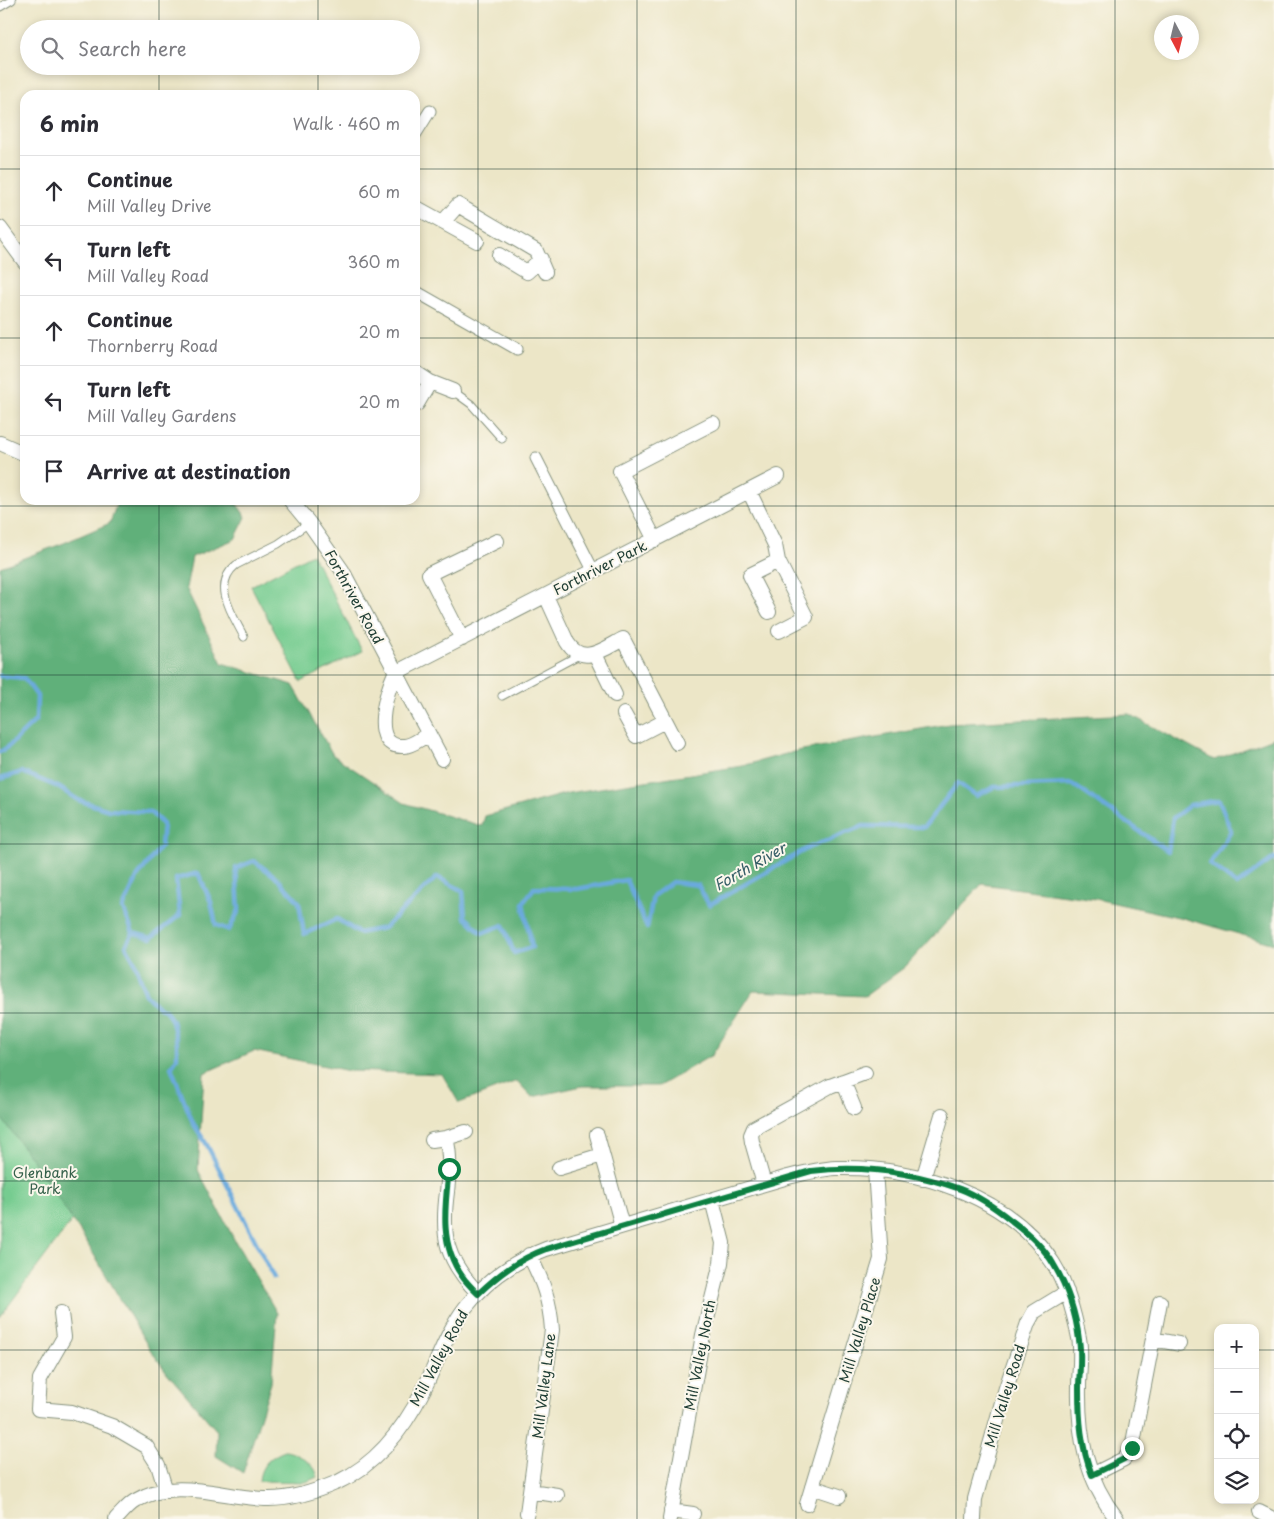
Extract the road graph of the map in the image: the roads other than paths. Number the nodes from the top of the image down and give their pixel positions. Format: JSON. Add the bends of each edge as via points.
{"nodes":[{"id":1,"x":12,"y":0,"type":"edge"},
{"id":2,"x":0,"y":7,"type":"edge"},
{"id":3,"x":430,"y":110,"type":"dead end"},
{"id":4,"x":420,"y":127,"type":"edge"},
{"id":5,"x":420,"y":210,"type":"edge"},
{"id":6,"x":443,"y":222,"type":"junction"},
{"id":7,"x":0,"y":228,"type":"edge"},
{"id":8,"x":477,"y":241,"type":"dead end"},
{"id":9,"x":20,"y":255,"type":"edge"},
{"id":10,"x":499,"y":255,"type":"dead end"},
{"id":11,"x":420,"y":294,"type":"edge"},
{"id":12,"x":517,"y":349,"type":"dead end"},
{"id":13,"x":420,"y":375,"type":"edge"},
{"id":14,"x":430,"y":382,"type":"junction"},
{"id":15,"x":453,"y":392,"type":"joint"},
{"id":16,"x":420,"y":399,"type":"edge"},
{"id":17,"x":713,"y":423,"type":"dead end"},
{"id":18,"x":502,"y":439,"type":"dead end"},
{"id":19,"x":0,"y":443,"type":"edge"},
{"id":20,"x":20,"y":452,"type":"edge"},
{"id":21,"x":536,"y":458,"type":"dead end"},
{"id":22,"x":778,"y":476,"type":"dead end"},
{"id":23,"x":749,"y":492,"type":"junction"},
{"id":24,"x":294,"y":505,"type":"edge"},
{"id":25,"x":309,"y":523,"type":"junction"},
{"id":26,"x":655,"y":540,"type":"junction"},
{"id":27,"x":497,"y":541,"type":"dead end"},
{"id":28,"x":778,"y":561,"type":"junction"},
{"id":29,"x":594,"y":572,"type":"junction"},
{"id":30,"x":546,"y":596,"type":"junction"},
{"id":31,"x":768,"y":612,"type":"dead end"},
{"id":32,"x":779,"y":631,"type":"dead end"},
{"id":33,"x":244,"y":636,"type":"dead end"},
{"id":34,"x":462,"y":639,"type":"junction"},
{"id":35,"x":588,"y":654,"type":"junction"},
{"id":36,"x":395,"y":673,"type":"junction"},
{"id":37,"x":615,"y":695,"type":"dead end"},
{"id":38,"x":502,"y":696,"type":"dead end"},
{"id":39,"x":624,"y":714,"type":"dead end"},
{"id":40,"x":666,"y":721,"type":"junction"},
{"id":41,"x":428,"y":735,"type":"junction"},
{"id":42,"x":677,"y":743,"type":"dead end"},
{"id":43,"x":442,"y":759,"type":"dead end"},
{"id":44,"x":865,"y":1073,"type":"dead end"},
{"id":45,"x":843,"y":1081,"type":"junction"},
{"id":46,"x":854,"y":1108,"type":"dead end"},
{"id":47,"x":942,"y":1116,"type":"dead end"},
{"id":48,"x":466,"y":1132,"type":"dead end"},
{"id":49,"x":597,"y":1135,"type":"dead end"},
{"id":50,"x":446,"y":1138,"type":"junction"},
{"id":51,"x":432,"y":1140,"type":"dead end"},
{"id":52,"x":602,"y":1155,"type":"junction"},
{"id":53,"x":559,"y":1168,"type":"dead end"},
{"id":54,"x":875,"y":1170,"type":"junction"},
{"id":55,"x":923,"y":1179,"type":"junction"},
{"id":56,"x":764,"y":1184,"type":"junction"},
{"id":57,"x":712,"y":1200,"type":"junction"},
{"id":58,"x":622,"y":1226,"type":"junction"},
{"id":59,"x":529,"y":1255,"type":"junction"},
{"id":60,"x":1067,"y":1292,"type":"junction"},
{"id":61,"x":478,"y":1294,"type":"junction"},
{"id":62,"x":1160,"y":1302,"type":"dead end"},
{"id":63,"x":61,"y":1313,"type":"dead end"},
{"id":64,"x":1153,"y":1339,"type":"junction"},
{"id":65,"x":1179,"y":1344,"type":"dead end"},
{"id":66,"x":1092,"y":1475,"type":"junction"},
{"id":67,"x":812,"y":1487,"type":"junction"},
{"id":68,"x":166,"y":1490,"type":"junction"},
{"id":69,"x":530,"y":1491,"type":"junction"},
{"id":70,"x":558,"y":1495,"type":"dead end"},
{"id":71,"x":839,"y":1496,"type":"dead end"},
{"id":72,"x":807,"y":1504,"type":"dead end"},
{"id":73,"x":1259,"y":1512,"type":"dead end"},
{"id":74,"x":527,"y":1513,"type":"dead end"},
{"id":75,"x":693,"y":1514,"type":"dead end"},
{"id":76,"x":670,"y":1515,"type":"edge"},
{"id":77,"x":116,"y":1519,"type":"edge"},
{"id":78,"x":974,"y":1519,"type":"edge"},
{"id":79,"x":1117,"y":1519,"type":"edge"},
{"id":80,"x":1273,"y":1519,"type":"edge"}],
"edges":[{"from":1,"to":2,"type":"lane"},
{"from":3,"to":4,"type":"street"},
{"from":5,"to":6,"type":"street"},
{"from":6,"to":8,"type":"street"},
{"from":6,"to":10,"type":"street","via":[[458,205],[536,251],[543,266],[527,272]]},
{"from":7,"to":9,"type":"street"},
{"from":11,"to":12,"type":"street"},
{"from":13,"to":14,"type":"street"},
{"from":14,"to":15,"type":"street"},
{"from":14,"to":16,"type":"street"},
{"from":15,"to":18,"type":"lane","via":[[471,404]]},
{"from":17,"to":26,"type":"street","name":"Forthriver Park","via":[[620,471]]},
{"from":19,"to":20,"type":"street"},
{"from":21,"to":29,"type":"street"},
{"from":22,"to":23,"type":"street","name":"Forthriver Park"},
{"from":23,"to":26,"type":"street","name":"Forthriver Park"},
{"from":23,"to":28,"type":"street","via":[[775,545]]},
{"from":24,"to":25,"type":"street","name":"Forthriver Road"},
{"from":25,"to":33,"type":"lane","via":[[230,570],[224,584],[226,602]]},
{"from":25,"to":36,"type":"street","name":"Forthriver Road","via":[[342,570]]},
{"from":26,"to":29,"type":"street","name":"Forthriver Park"},
{"from":27,"to":34,"type":"street","via":[[429,574]]},
{"from":28,"to":31,"type":"street","via":[[750,576]]},
{"from":28,"to":32,"type":"street","via":[[806,617]]},
{"from":29,"to":30,"type":"street","name":"Forthriver Park"},
{"from":30,"to":34,"type":"street","name":"Forthriver Park"},
{"from":30,"to":35,"type":"street","name":"Forthriver Park","via":[[571,648]]},
{"from":34,"to":36,"type":"street","name":"Forthriver Park"},
{"from":35,"to":37,"type":"street","name":"Forthriver Park"},
{"from":35,"to":38,"type":"lane"},
{"from":35,"to":40,"type":"street","via":[[623,639]]},
{"from":36,"to":41,"type":"street","name":"Forthriver Road"},
{"from":36,"to":41,"type":"street","via":[[383,718],[384,735],[397,746],[406,746]]},
{"from":39,"to":40,"type":"street","via":[[636,736]]},
{"from":40,"to":42,"type":"street"},
{"from":41,"to":43,"type":"street","name":"Forthriver Road"},
{"from":44,"to":45,"type":"street"},
{"from":45,"to":46,"type":"street"},
{"from":45,"to":56,"type":"street","via":[[754,1128],[752,1142]]},
{"from":47,"to":55,"type":"street"},
{"from":48,"to":50,"type":"street"},
{"from":49,"to":52,"type":"street"},
{"from":50,"to":51,"type":"street"},
{"from":50,"to":61,"type":"street","via":[[450,1150],[444,1210],[446,1240],[462,1277]]},
{"from":52,"to":53,"type":"street"},
{"from":52,"to":58,"type":"street"},
{"from":54,"to":55,"type":"street","name":"Mill Valley Road"},
{"from":54,"to":56,"type":"street","name":"Mill Valley Road","via":[[826,1169]]},
{"from":54,"to":67,"type":"street","name":"Mill Valley Place","via":[[881,1259]]},
{"from":55,"to":60,"type":"street","name":"Mill Valley Road","via":[[962,1190],[998,1210],[1027,1232],[1054,1264]]},
{"from":56,"to":57,"type":"street","name":"Mill Valley Road"},
{"from":57,"to":58,"type":"street","name":"Mill Valley Road"},
{"from":57,"to":76,"type":"street","name":"Mill Valley North","via":[[723,1243],[721,1262],[703,1335]]},
{"from":58,"to":59,"type":"street","name":"Mill Valley Road"},
{"from":59,"to":61,"type":"street","name":"Mill Valley Road","via":[[510,1266]]},
{"from":59,"to":69,"type":"street","name":"Mill Valley Lane","via":[[546,1292],[552,1330]]},
{"from":60,"to":66,"type":"street","name":"Mill Valley Road","via":[[1080,1341],[1080,1433]]},
{"from":60,"to":78,"type":"street","name":"Mill Valley Road","via":[[1034,1312],[1028,1323],[983,1471]]},
{"from":61,"to":68,"type":"street","name":"Mill Valley Road","via":[[464,1309],[423,1390],[388,1445],[339,1482],[306,1494],[270,1499]]},
{"from":62,"to":64,"type":"street"},
{"from":63,"to":68,"type":"street","via":[[64,1337],[40,1379],[38,1409],[72,1412],[112,1426],[146,1446],[158,1465]]},
{"from":64,"to":65,"type":"street"},
{"from":64,"to":66,"type":"street","via":[[1132,1448],[1124,1459]]},
{"from":66,"to":79,"type":"street","name":"Mill Valley Road"},
{"from":67,"to":71,"type":"street"},
{"from":67,"to":72,"type":"street","name":"Mill Valley Place"},
{"from":68,"to":77,"type":"street","name":"Mill Valley Road","via":[[135,1501]]},
{"from":69,"to":70,"type":"street"},
{"from":69,"to":74,"type":"street","name":"Mill Valley Lane"},
{"from":73,"to":80,"type":"street"},
{"from":75,"to":76,"type":"street","name":"Mill Valley North"}]}
